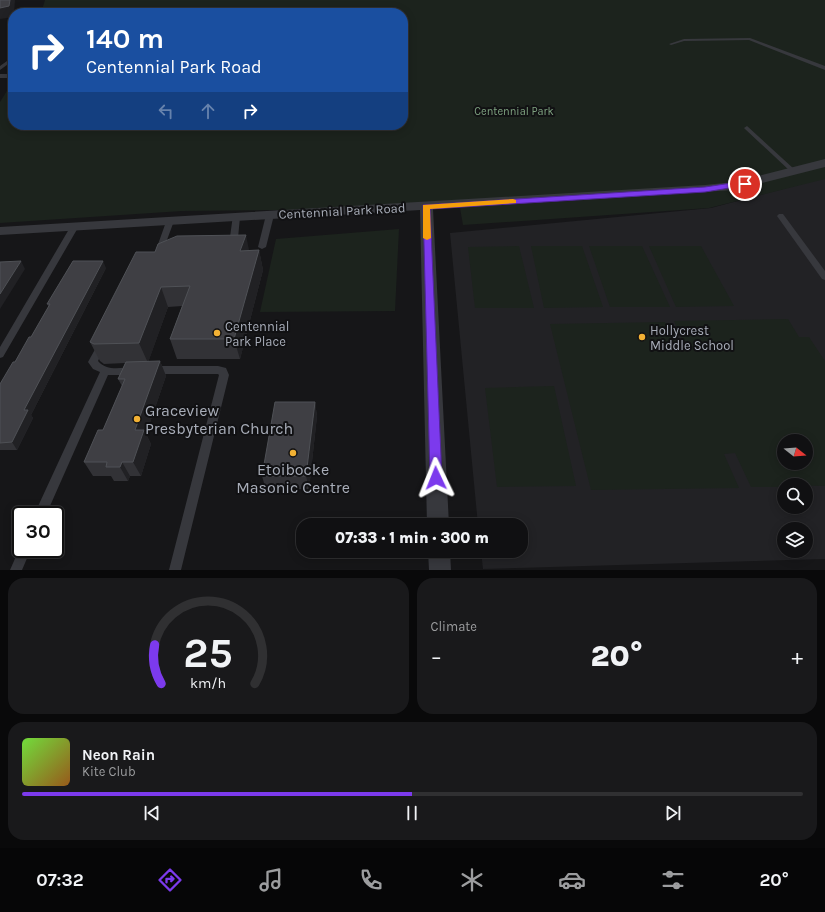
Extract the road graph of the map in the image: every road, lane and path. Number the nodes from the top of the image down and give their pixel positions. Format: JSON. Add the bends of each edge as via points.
{"nodes":[{"id":1,"x":671,"y":44,"type":"dead end"},
{"id":2,"x":825,"y":68,"type":"edge"},
{"id":3,"x":747,"y":128,"type":"dead end"},
{"id":4,"x":825,"y":163,"type":"edge"},
{"id":5,"x":792,"y":170,"type":"junction"},
{"id":6,"x":426,"y":207,"type":"junction"},
{"id":7,"x":270,"y":215,"type":"junction"},
{"id":8,"x":781,"y":216,"type":"dead end"},
{"id":9,"x":236,"y":217,"type":"junction"},
{"id":10,"x":170,"y":221,"type":"junction"},
{"id":11,"x":75,"y":226,"type":"junction"},
{"id":12,"x":0,"y":231,"type":"edge"},
{"id":13,"x":222,"y":245,"type":"edge"},
{"id":14,"x":262,"y":246,"type":"dead end"},
{"id":15,"x":160,"y":252,"type":"edge"},
{"id":16,"x":825,"y":277,"type":"edge"},
{"id":17,"x":106,"y":334,"type":"edge"},
{"id":18,"x":0,"y":355,"type":"edge"},
{"id":19,"x":105,"y":371,"type":"junction"},
{"id":20,"x":44,"y":506,"type":"edge"},
{"id":21,"x":438,"y":518,"type":"edge"},
{"id":22,"x":21,"y":558,"type":"edge"},
{"id":23,"x":439,"y":558,"type":"edge"},
{"id":24,"x":16,"y":570,"type":"edge"},
{"id":25,"x":175,"y":570,"type":"edge"},
{"id":26,"x":440,"y":570,"type":"edge"}],
"edges":[{"from":1,"to":2,"type":"lane","via":[[684,40],[750,39]]},
{"from":3,"to":5,"type":"lane"},
{"from":4,"to":5,"type":"street","name":"Centennial Park Road"},
{"from":5,"to":6,"type":"street","name":"Centennial Park Road","via":[[734,186],[705,190]]},
{"from":6,"to":7,"type":"street","name":"Centennial Park Road"},
{"from":6,"to":21,"type":"street"},
{"from":7,"to":9,"type":"street","name":"Centennial Park Road"},
{"from":7,"to":14,"type":"lane"},
{"from":8,"to":16,"type":"lane"},
{"from":9,"to":10,"type":"street","name":"Centennial Park Road"},
{"from":9,"to":13,"type":"lane","via":[[234,238]]},
{"from":10,"to":11,"type":"street","name":"Centennial Park Road"},
{"from":10,"to":15,"type":"lane"},
{"from":11,"to":12,"type":"street","name":"Centennial Park Road"},
{"from":11,"to":18,"type":"lane"},
{"from":17,"to":19,"type":"lane","via":[[93,362]]},
{"from":19,"to":20,"type":"lane"},
{"from":19,"to":25,"type":"lane","via":[[223,371]]},
{"from":22,"to":24,"type":"lane"},
{"from":23,"to":26,"type":"street"}]}
